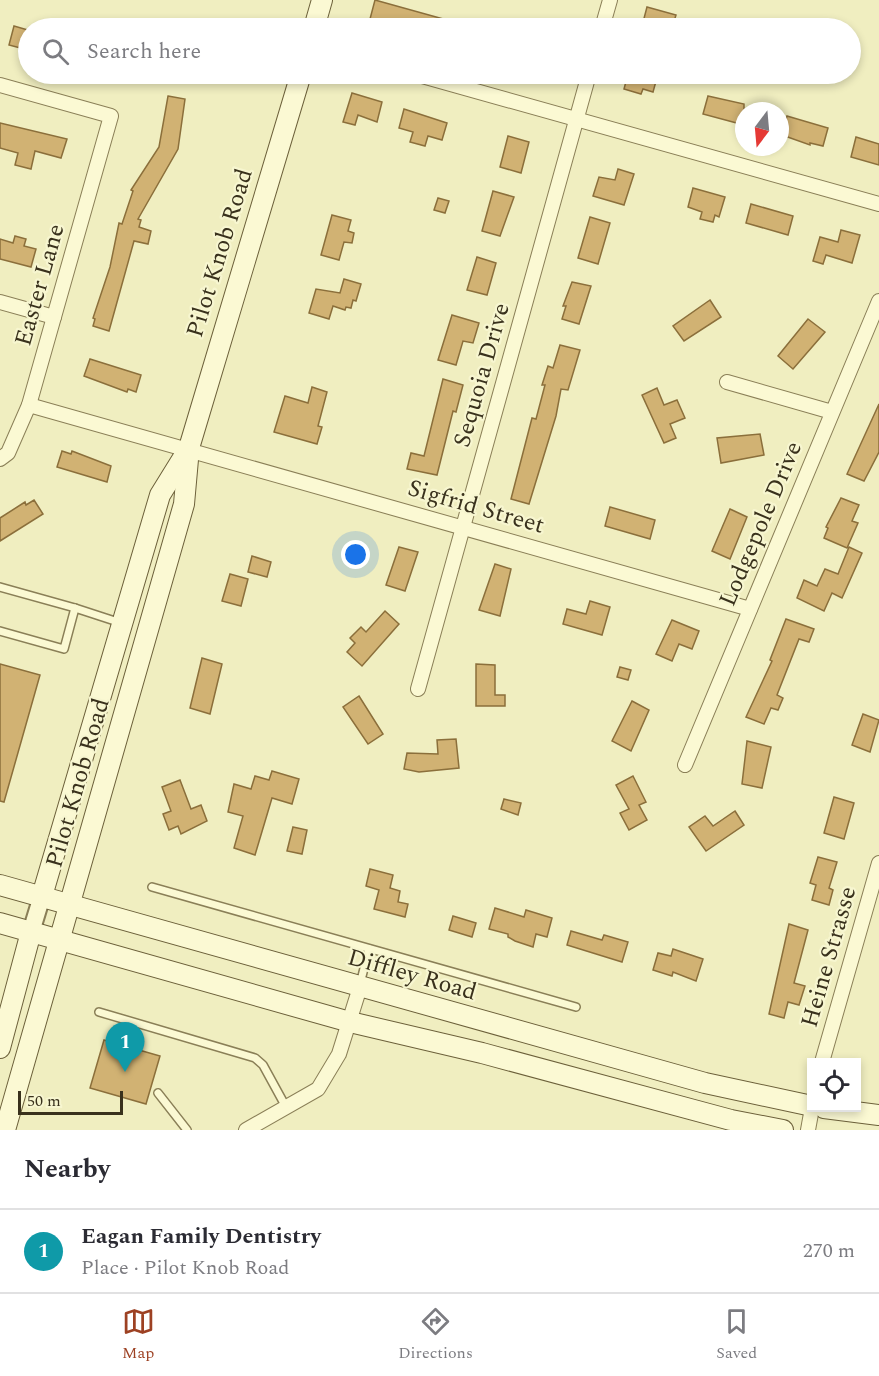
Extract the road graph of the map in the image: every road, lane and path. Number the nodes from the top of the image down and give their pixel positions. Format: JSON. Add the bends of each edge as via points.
{"nodes":[{"id":1,"x":322,"y":0,"type":"edge"},
{"id":2,"x":609,"y":0,"type":"edge"},
{"id":3,"x":317,"y":18,"type":"edge"},
{"id":4,"x":604,"y":18,"type":"edge"},
{"id":5,"x":298,"y":84,"type":"edge"},
{"id":6,"x":452,"y":84,"type":"edge"},
{"id":7,"x":586,"y":84,"type":"edge"},
{"id":8,"x":0,"y":85,"type":"edge"},
{"id":9,"x":577,"y":118,"type":"junction"},
{"id":10,"x":879,"y":204,"type":"edge"},
{"id":11,"x":879,"y":301,"type":"edge"},
{"id":12,"x":0,"y":302,"type":"edge"},
{"id":13,"x":54,"y":317,"type":"junction"},
{"id":14,"x":727,"y":382,"type":"dead end"},
{"id":15,"x":29,"y":405,"type":"junction"},
{"id":16,"x":832,"y":412,"type":"junction"},
{"id":17,"x":189,"y":448,"type":"junction"},
{"id":18,"x":0,"y":459,"type":"edge"},
{"id":19,"x":463,"y":527,"type":"junction"},
{"id":20,"x":0,"y":587,"type":"edge"},
{"id":21,"x":75,"y":609,"type":"junction"},
{"id":22,"x":750,"y":609,"type":"junction"},
{"id":23,"x":122,"y":623,"type":"junction"},
{"id":24,"x":0,"y":631,"type":"edge"},
{"id":25,"x":418,"y":689,"type":"dead end"},
{"id":26,"x":685,"y":765,"type":"dead end"},
{"id":27,"x":879,"y":863,"type":"edge"},
{"id":28,"x":0,"y":885,"type":"edge"},
{"id":29,"x":152,"y":887,"type":"dead end"},
{"id":30,"x":42,"y":896,"type":"junction"},
{"id":31,"x":70,"y":904,"type":"junction"},
{"id":32,"x":0,"y":923,"type":"edge"},
{"id":33,"x":31,"y":932,"type":"junction"},
{"id":34,"x":60,"y":941,"type":"junction"},
{"id":35,"x":369,"y":949,"type":"junction"},
{"id":36,"x":360,"y":987,"type":"junction"},
{"id":37,"x":576,"y":1007,"type":"dead end"},
{"id":38,"x":99,"y":1012,"type":"dead end"},
{"id":39,"x":350,"y":1022,"type":"junction"},
{"id":40,"x":0,"y":1048,"type":"edge"},
{"id":41,"x":823,"y":1058,"type":"edge"},
{"id":42,"x":158,"y":1093,"type":"dead end"},
{"id":43,"x":807,"y":1106,"type":"edge"},
{"id":44,"x":286,"y":1107,"type":"junction"},
{"id":45,"x":811,"y":1112,"type":"edge"},
{"id":46,"x":855,"y":1112,"type":"edge"},
{"id":47,"x":879,"y":1116,"type":"edge"},
{"id":48,"x":5,"y":1130,"type":"edge"},
{"id":49,"x":187,"y":1130,"type":"edge"},
{"id":50,"x":246,"y":1130,"type":"edge"},
{"id":51,"x":783,"y":1130,"type":"edge"},
{"id":52,"x":808,"y":1130,"type":"edge"}],
"edges":[{"from":1,"to":3,"type":"main road"},
{"from":2,"to":4,"type":"street"},
{"from":5,"to":17,"type":"main road","name":"Pilot Knob Road"},
{"from":6,"to":9,"type":"street"},
{"from":7,"to":9,"type":"street","name":"Sequoia Drive"},
{"from":8,"to":13,"type":"street","name":"Easter Lane","via":[[111,116]]},
{"from":9,"to":10,"type":"street"},
{"from":9,"to":19,"type":"street","name":"Sequoia Drive"},
{"from":11,"to":16,"type":"street","name":"Lodgepole Drive"},
{"from":12,"to":13,"type":"street"},
{"from":13,"to":15,"type":"street","name":"Easter Lane"},
{"from":14,"to":16,"type":"street"},
{"from":15,"to":17,"type":"street","name":"Sigfrid Street"},
{"from":15,"to":18,"type":"street","name":"Easter Lane","via":[[8,453]]},
{"from":16,"to":22,"type":"street","name":"Lodgepole Drive"},
{"from":17,"to":19,"type":"street","name":"Sigfrid Street"},
{"from":17,"to":23,"type":"main road","name":"Pilot Knob Road","via":[[160,495]]},
{"from":17,"to":31,"type":"main road","name":"Pilot Knob Road","via":[[184,504]]},
{"from":19,"to":22,"type":"street","name":"Sigfrid Street"},
{"from":19,"to":25,"type":"street","name":"Sequoia Drive"},
{"from":20,"to":21,"type":"lane"},
{"from":21,"to":23,"type":"lane"},
{"from":21,"to":24,"type":"lane","via":[[64,649]]},
{"from":22,"to":26,"type":"street","name":"Lodgepole Drive"},
{"from":23,"to":30,"type":"main road","name":"Pilot Knob Road"},
{"from":27,"to":41,"type":"street","name":"Heine Strasse"},
{"from":28,"to":30,"type":"main road","name":"Diffley Road"},
{"from":29,"to":35,"type":"lane"},
{"from":30,"to":31,"type":"main road","name":"Diffley Road"},
{"from":30,"to":33,"type":"street","name":"Pilot Knob Road"},
{"from":31,"to":34,"type":"main road","name":"Pilot Knob Road"},
{"from":31,"to":36,"type":"main road","name":"Diffley Road"},
{"from":32,"to":33,"type":"main road"},
{"from":33,"to":34,"type":"main road"},
{"from":33,"to":40,"type":"main road","name":"Pilot Knob Road"},
{"from":34,"to":39,"type":"main road"},
{"from":34,"to":48,"type":"main road","name":"Pilot Knob Road"},
{"from":35,"to":36,"type":"lane"},
{"from":35,"to":37,"type":"lane"},
{"from":36,"to":39,"type":"street"},
{"from":36,"to":43,"type":"main road","name":"Diffley Road","via":[[705,1083]]},
{"from":38,"to":44,"type":"lane","via":[[255,1058],[264,1065]]},
{"from":39,"to":44,"type":"street","via":[[339,1054],[318,1089]]},
{"from":39,"to":51,"type":"main road"},
{"from":42,"to":49,"type":"lane"},
{"from":44,"to":50,"type":"street"},
{"from":45,"to":52,"type":"street"},
{"from":46,"to":47,"type":"main road"}]}
